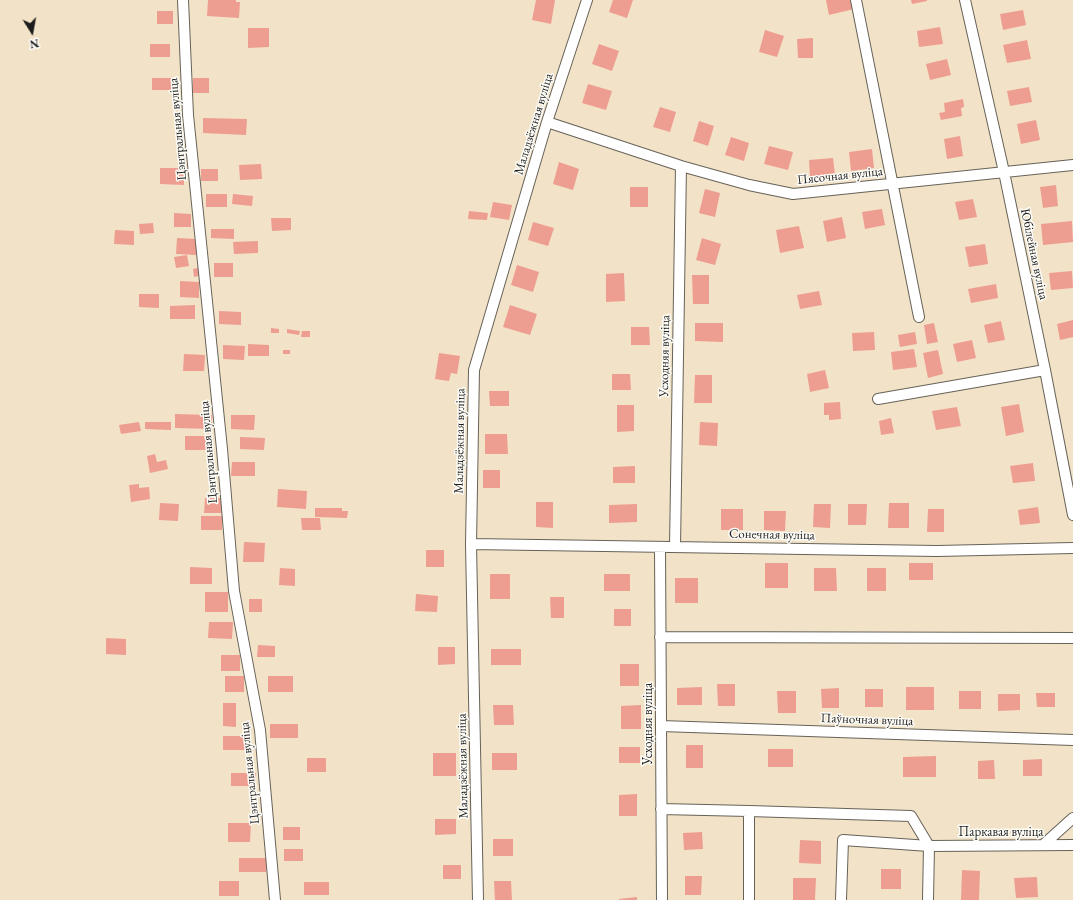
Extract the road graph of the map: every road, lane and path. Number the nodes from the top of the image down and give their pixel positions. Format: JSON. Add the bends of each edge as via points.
{"nodes":[{"id":1,"x":183,"y":0,"type":"edge"},
{"id":2,"x":587,"y":0,"type":"edge"},
{"id":3,"x":856,"y":0,"type":"edge"},
{"id":4,"x":966,"y":0,"type":"edge"},
{"id":5,"x":547,"y":122,"type":"junction"},
{"id":6,"x":1073,"y":165,"type":"edge"},
{"id":7,"x":681,"y":166,"type":"junction"},
{"id":8,"x":1004,"y":172,"type":"junction"},
{"id":9,"x":892,"y":184,"type":"junction"},
{"id":10,"x":919,"y":317,"type":"dead end"},
{"id":11,"x":1045,"y":370,"type":"junction"},
{"id":12,"x":878,"y":399,"type":"dead end"},
{"id":13,"x":1073,"y":515,"type":"edge"},
{"id":14,"x":471,"y":544,"type":"junction"},
{"id":15,"x":675,"y":547,"type":"junction"},
{"id":16,"x":660,"y":548,"type":"junction"},
{"id":17,"x":1073,"y":548,"type":"edge"},
{"id":18,"x":660,"y":637,"type":"junction"},
{"id":19,"x":1073,"y":638,"type":"edge"},
{"id":20,"x":661,"y":726,"type":"junction"},
{"id":21,"x":1073,"y":740,"type":"edge"},
{"id":22,"x":661,"y":809,"type":"junction"},
{"id":23,"x":749,"y":811,"type":"junction"},
{"id":24,"x":1073,"y":818,"type":"edge"},
{"id":25,"x":1043,"y":845,"type":"junction"},
{"id":26,"x":1073,"y":845,"type":"edge"},
{"id":27,"x":929,"y":846,"type":"junction"},
{"id":28,"x":276,"y":900,"type":"edge"},
{"id":29,"x":478,"y":900,"type":"edge"},
{"id":30,"x":662,"y":900,"type":"edge"},
{"id":31,"x":749,"y":900,"type":"edge"},
{"id":32,"x":841,"y":900,"type":"edge"},
{"id":33,"x":928,"y":900,"type":"edge"}],
"edges":[{"from":1,"to":28,"type":"street","name":"Цэнтральная вуліца","via":[[188,115],[234,591],[260,730]]},
{"from":2,"to":5,"type":"street","name":"Маладзёжная вуліца"},
{"from":3,"to":9,"type":"street"},
{"from":4,"to":8,"type":"street","name":"Юбілейная вуліца"},
{"from":5,"to":7,"type":"street","name":"Пясочная вуліца"},
{"from":5,"to":14,"type":"street","name":"Маладзёжная вуліца","via":[[474,370]]},
{"from":6,"to":8,"type":"street","name":"Пясочная вуліца"},
{"from":7,"to":9,"type":"street","name":"Пясочная вуліца","via":[[793,194]]},
{"from":7,"to":15,"type":"street","name":"Усходняя вуліца"},
{"from":8,"to":9,"type":"street","name":"Пясочная вуліца"},
{"from":8,"to":11,"type":"street","name":"Юбілейная вуліца"},
{"from":9,"to":10,"type":"street"},
{"from":11,"to":12,"type":"street"},
{"from":11,"to":13,"type":"street","name":"Юбілейная вуліца"},
{"from":14,"to":16,"type":"street","name":"Сонечная вуліца"},
{"from":14,"to":29,"type":"street","name":"Маладзёжная вуліца"},
{"from":15,"to":16,"type":"street","name":"Сонечная вуліца"},
{"from":15,"to":17,"type":"street","name":"Сонечная вуліца","via":[[937,551]]},
{"from":16,"to":18,"type":"street","name":"Усходняя вуліца"},
{"from":18,"to":19,"type":"street"},
{"from":18,"to":20,"type":"street","name":"Усходняя вуліца"},
{"from":20,"to":21,"type":"street","name":"Паўночная вуліца"},
{"from":20,"to":22,"type":"street","name":"Усходняя вуліца"},
{"from":22,"to":23,"type":"street"},
{"from":22,"to":30,"type":"street","name":"Усходняя вуліца"},
{"from":23,"to":27,"type":"street","via":[[912,816]]},
{"from":23,"to":31,"type":"street"},
{"from":24,"to":25,"type":"street"},
{"from":25,"to":26,"type":"street","name":"Паркавая вуліца"},
{"from":25,"to":27,"type":"street","name":"Паркавая вуліца"},
{"from":27,"to":32,"type":"street","name":"Паркавая вуліца","via":[[843,840]]},
{"from":27,"to":33,"type":"street"}]}
